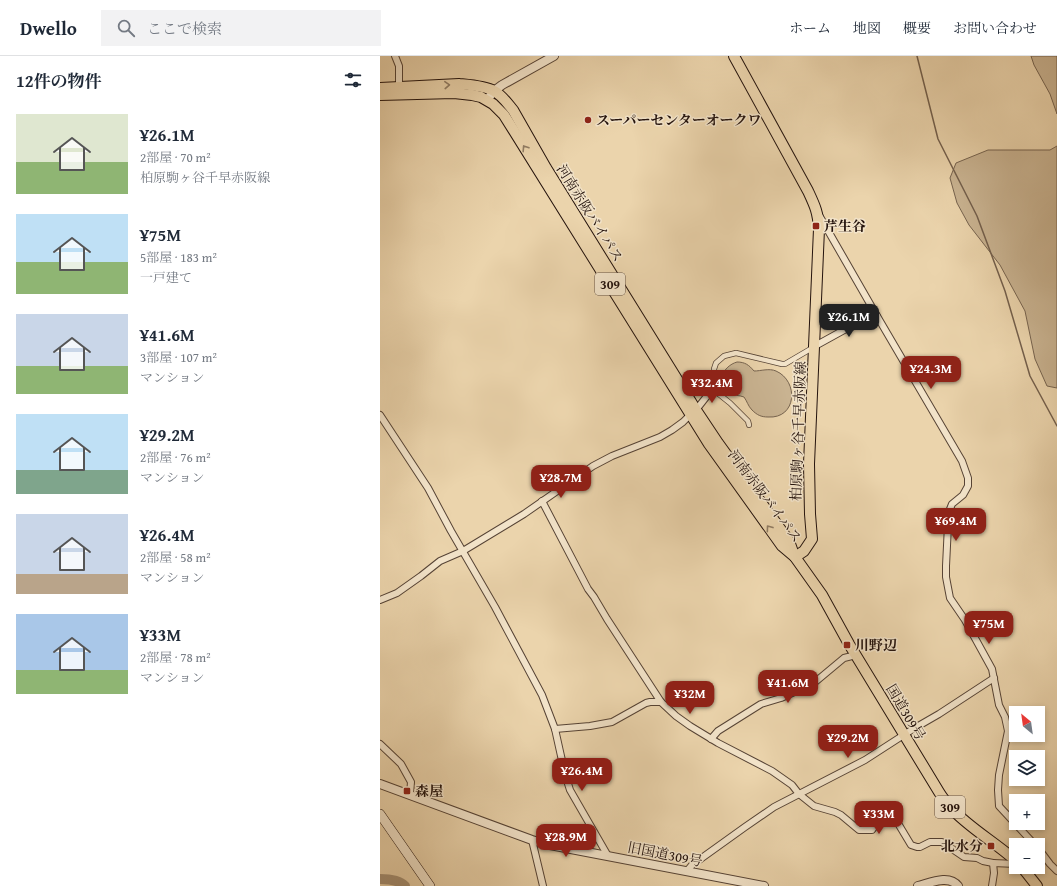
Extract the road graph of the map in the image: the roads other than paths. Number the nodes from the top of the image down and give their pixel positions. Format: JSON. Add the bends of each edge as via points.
{"nodes":[{"id":1,"x":395,"y":56,"type":"edge"},
{"id":2,"x":554,"y":56,"type":"edge"},
{"id":3,"x":734,"y":56,"type":"edge"},
{"id":4,"x":399,"y":87,"type":"junction"},
{"id":5,"x":380,"y":88,"type":"edge"},
{"id":6,"x":494,"y":91,"type":"junction"},
{"id":7,"x":380,"y":95,"type":"edge"},
{"id":8,"x":487,"y":100,"type":"junction"},
{"id":9,"x":817,"y":210,"type":"junction"},
{"id":10,"x":877,"y":316,"type":"junction"},
{"id":11,"x":815,"y":346,"type":"junction"},
{"id":12,"x":714,"y":387,"type":"junction"},
{"id":13,"x":693,"y":412,"type":"junction"},
{"id":14,"x":380,"y":415,"type":"edge"},
{"id":15,"x":749,"y":424,"type":"dead end"},
{"id":16,"x":542,"y":501,"type":"junction"},
{"id":17,"x":463,"y":551,"type":"junction"},
{"id":18,"x":795,"y":557,"type":"junction"},
{"id":19,"x":380,"y":600,"type":"edge"},
{"id":20,"x":856,"y":655,"type":"junction"},
{"id":21,"x":994,"y":678,"type":"junction"},
{"id":22,"x":661,"y":702,"type":"junction"},
{"id":23,"x":555,"y":729,"type":"junction"},
{"id":24,"x":904,"y":735,"type":"junction"},
{"id":25,"x":711,"y":739,"type":"junction"},
{"id":26,"x":380,"y":744,"type":"edge"},
{"id":27,"x":380,"y":784,"type":"edge"},
{"id":28,"x":410,"y":794,"type":"junction"},
{"id":29,"x":799,"y":794,"type":"junction"},
{"id":30,"x":380,"y":814,"type":"edge"},
{"id":31,"x":1028,"y":838,"type":"edge"},
{"id":32,"x":532,"y":840,"type":"junction"},
{"id":33,"x":1009,"y":855,"type":"edge"},
{"id":34,"x":608,"y":856,"type":"junction"},
{"id":35,"x":1045,"y":857,"type":"edge"},
{"id":36,"x":993,"y":862,"type":"junction"},
{"id":37,"x":1009,"y":863,"type":"edge"},
{"id":38,"x":687,"y":871,"type":"junction"},
{"id":39,"x":1057,"y":872,"type":"edge"},
{"id":40,"x":1028,"y":874,"type":"edge"},
{"id":41,"x":430,"y":886,"type":"edge"},
{"id":42,"x":543,"y":886,"type":"edge"},
{"id":43,"x":764,"y":886,"type":"edge"},
{"id":44,"x":918,"y":886,"type":"edge"},
{"id":45,"x":958,"y":886,"type":"edge"},
{"id":46,"x":992,"y":886,"type":"edge"},
{"id":47,"x":1037,"y":886,"type":"edge"}],
"edges":[{"from":1,"to":4,"type":"street","via":[[399,66]]},
{"from":2,"to":6,"type":"street","via":[[502,84]]},
{"from":3,"to":9,"type":"main road","name":"柏原駒ヶ谷千早赤阪線"},
{"from":4,"to":5,"type":"main road"},
{"from":4,"to":6,"type":"main road","one_way":true,"via":[[459,84]]},
{"from":6,"to":8,"type":"street"},
{"from":6,"to":13,"type":"main road","name":"河南赤阪バイパス","number":"309","via":[[513,110]]},
{"from":7,"to":8,"type":"main road","name":"河南赤阪バイパス","number":"309","via":[[454,93]]},
{"from":13,"to":8,"type":"main road","name":"河南赤阪バイパス","number":"309","one_way":true,"via":[[504,115]]},
{"from":9,"to":10,"type":"street"},
{"from":9,"to":11,"type":"main road","name":"柏原駒ヶ谷千早赤阪線","via":[[819,229]]},
{"from":10,"to":11,"type":"street"},
{"from":10,"to":21,"type":"street","via":[[962,461],[967,474],[968,486],[950,510],[946,577],[950,598],[992,669]]},
{"from":11,"to":12,"type":"street","via":[[785,364],[739,353],[727,355],[714,367]]},
{"from":11,"to":18,"type":"main road","name":"柏原駒ヶ谷千早赤阪線","via":[[809,464],[812,539],[804,551]]},
{"from":12,"to":13,"type":"street"},
{"from":12,"to":15,"type":"street","via":[[717,394],[730,403]]},
{"from":13,"to":16,"type":"street","via":[[672,430],[593,466]]},
{"from":13,"to":18,"type":"main road","name":"河南赤阪バイパス","number":"309","via":[[789,541]]},
{"from":14,"to":17,"type":"street","via":[[428,488]]},
{"from":16,"to":17,"type":"street"},
{"from":16,"to":22,"type":"street","via":[[588,589]]},
{"from":17,"to":19,"type":"street","via":[[440,561],[397,593]]},
{"from":17,"to":23,"type":"street","via":[[542,695]]},
{"from":18,"to":20,"type":"main road","name":"国道309号","number":"309","via":[[822,594]]},
{"from":20,"to":24,"type":"main road","name":"国道309号","number":"309"},
{"from":20,"to":25,"type":"street","via":[[844,658],[814,683],[761,704],[718,731]]},
{"from":21,"to":24,"type":"street"},
{"from":21,"to":31,"type":"street","via":[[999,705],[1008,731],[999,776],[998,806]]},
{"from":22,"to":23,"type":"street","via":[[646,703],[612,722]]},
{"from":22,"to":25,"type":"street","via":[[676,716]]},
{"from":23,"to":34,"type":"street","via":[[570,790]]},
{"from":24,"to":29,"type":"street","via":[[865,760]]},
{"from":24,"to":33,"type":"main road","name":"国道309号","number":"309","via":[[949,806],[975,830]]},
{"from":25,"to":29,"type":"street","via":[[772,772],[792,785]]},
{"from":26,"to":28,"type":"street","via":[[401,764],[411,782]]},
{"from":27,"to":28,"type":"street","name":"旧国道309号"},
{"from":28,"to":32,"type":"street","name":"旧国道309号"},
{"from":29,"to":36,"type":"street","via":[[814,806],[841,815],[859,830],[872,830],[875,825],[890,816],[896,820],[911,846],[942,842],[964,857]]},
{"from":29,"to":38,"type":"street","via":[[745,827]]},
{"from":30,"to":41,"type":"main road"},
{"from":32,"to":34,"type":"street","name":"旧国道309号"},
{"from":32,"to":42,"type":"street"},
{"from":34,"to":38,"type":"street","name":"旧国道309号"},
{"from":35,"to":39,"type":"street"},
{"from":36,"to":37,"type":"street"},
{"from":36,"to":46,"type":"street"},
{"from":38,"to":43,"type":"street","name":"旧国道309号"},
{"from":40,"to":47,"type":"main road"},
{"from":44,"to":45,"type":"street","via":[[946,880]]}]}
